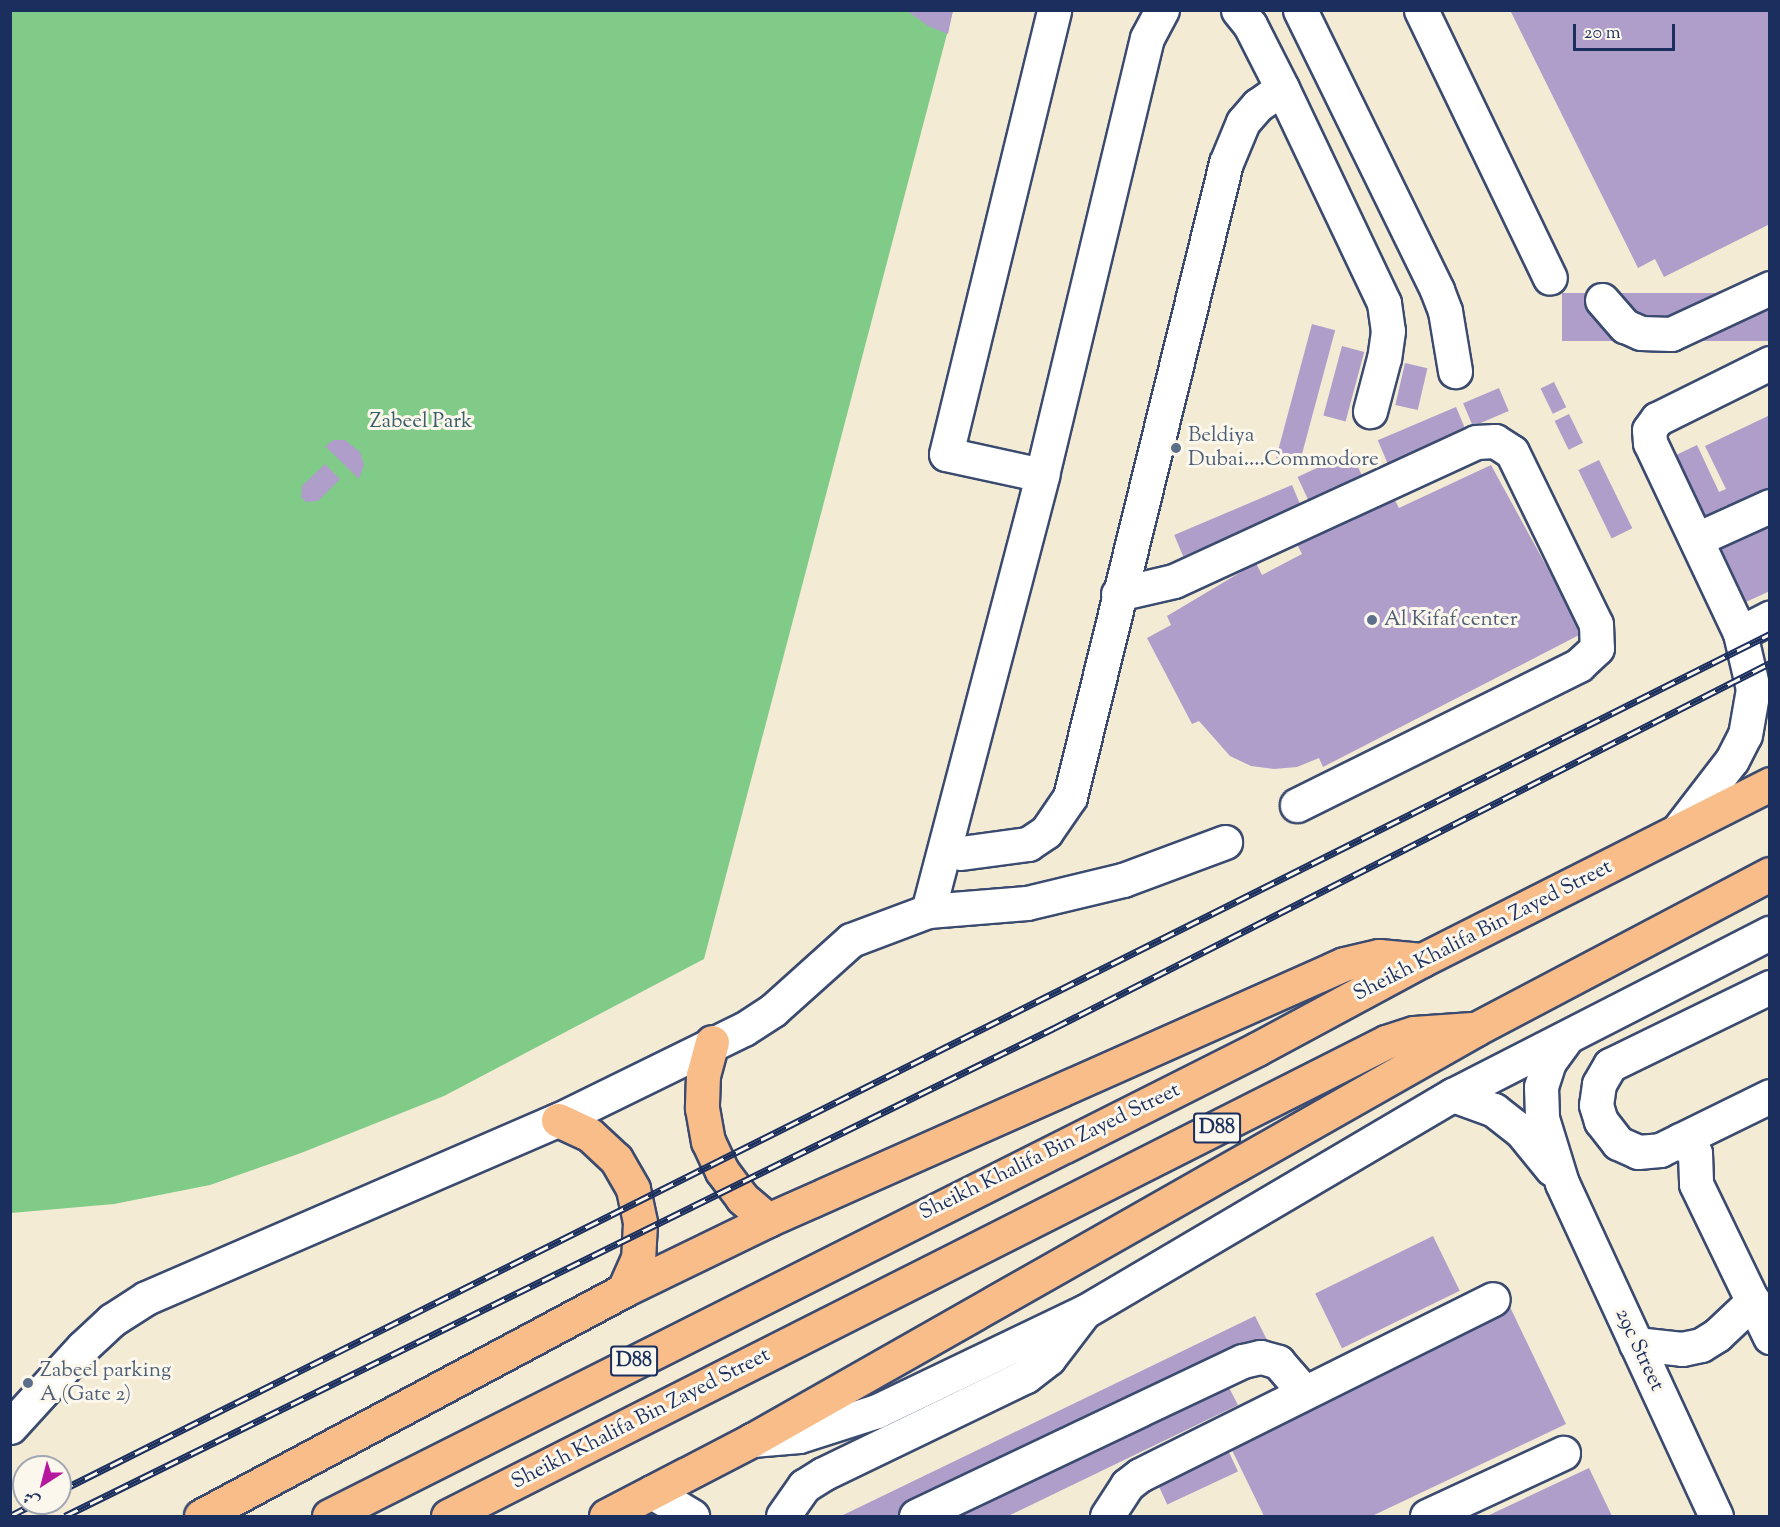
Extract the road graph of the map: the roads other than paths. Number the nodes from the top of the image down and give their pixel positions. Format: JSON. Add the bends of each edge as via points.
{"nodes":[{"id":1,"x":1054,"y":10,"type":"edge"},
{"id":2,"x":1162,"y":10,"type":"edge"},
{"id":3,"x":1238,"y":10,"type":"edge"},
{"id":4,"x":1300,"y":10,"type":"edge"},
{"id":5,"x":1421,"y":10,"type":"edge"},
{"id":6,"x":1282,"y":88,"type":"junction"},
{"id":7,"x":1550,"y":278,"type":"dead end"},
{"id":8,"x":1770,"y":288,"type":"edge"},
{"id":9,"x":1602,"y":300,"type":"dead end"},
{"id":10,"x":1770,"y":363,"type":"edge"},
{"id":11,"x":1455,"y":370,"type":"dead end"},
{"id":12,"x":1370,"y":411,"type":"dead end"},
{"id":13,"x":1042,"y":475,"type":"junction"},
{"id":14,"x":1770,"y":506,"type":"edge"},
{"id":15,"x":1697,"y":539,"type":"junction"},
{"id":16,"x":1118,"y":594,"type":"junction"},
{"id":17,"x":1770,"y":618,"type":"edge"},
{"id":18,"x":1740,"y":633,"type":"junction"},
{"id":19,"x":1770,"y":783,"type":"edge"},
{"id":20,"x":1296,"y":805,"type":"dead end"},
{"id":21,"x":952,"y":822,"type":"junction"},
{"id":22,"x":1678,"y":830,"type":"junction"},
{"id":23,"x":1225,"y":842,"type":"dead end"},
{"id":24,"x":961,"y":853,"type":"junction"},
{"id":25,"x":1770,"y":874,"type":"edge"},
{"id":26,"x":961,"y":906,"type":"junction"},
{"id":27,"x":928,"y":910,"type":"junction"},
{"id":28,"x":1770,"y":933,"type":"edge"},
{"id":29,"x":1422,"y":960,"type":"junction"},
{"id":30,"x":1770,"y":987,"type":"edge"},
{"id":31,"x":1476,"y":1029,"type":"junction"},
{"id":32,"x":1564,"y":1040,"type":"junction"},
{"id":33,"x":712,"y":1042,"type":"junction"},
{"id":34,"x":1453,"y":1095,"type":"junction"},
{"id":35,"x":1770,"y":1096,"type":"edge"},
{"id":36,"x":558,"y":1120,"type":"junction"},
{"id":37,"x":1680,"y":1140,"type":"junction"},
{"id":38,"x":1562,"y":1183,"type":"junction"},
{"id":39,"x":768,"y":1220,"type":"junction"},
{"id":40,"x":624,"y":1290,"type":"junction"},
{"id":41,"x":1493,"y":1299,"type":"dead end"},
{"id":42,"x":1753,"y":1301,"type":"junction"},
{"id":43,"x":1084,"y":1312,"type":"junction"},
{"id":44,"x":1770,"y":1337,"type":"edge"},
{"id":45,"x":1636,"y":1344,"type":"junction"},
{"id":46,"x":1304,"y":1392,"type":"junction"},
{"id":47,"x":10,"y":1427,"type":"edge"},
{"id":48,"x":752,"y":1440,"type":"junction"},
{"id":49,"x":1563,"y":1453,"type":"dead end"},
{"id":50,"x":652,"y":1492,"type":"junction"},
{"id":51,"x":201,"y":1516,"type":"edge"},
{"id":52,"x":329,"y":1516,"type":"edge"},
{"id":53,"x":448,"y":1516,"type":"edge"},
{"id":54,"x":606,"y":1516,"type":"edge"},
{"id":55,"x":692,"y":1516,"type":"edge"},
{"id":56,"x":783,"y":1516,"type":"edge"},
{"id":57,"x":916,"y":1516,"type":"edge"},
{"id":58,"x":1107,"y":1516,"type":"edge"},
{"id":59,"x":1427,"y":1516,"type":"edge"},
{"id":60,"x":1716,"y":1516,"type":"edge"}],
"edges":[{"from":1,"to":13,"type":"street","via":[[946,454]]},
{"from":2,"to":13,"type":"street","via":[[1147,38]]},
{"from":3,"to":6,"type":"street","via":[[1250,25]]},
{"from":4,"to":11,"type":"street","via":[[1437,290],[1445,311]]},
{"from":5,"to":7,"type":"street"},
{"from":6,"to":12,"type":"street","via":[[1384,303],[1388,331]]},
{"from":6,"to":16,"type":"street","via":[[1258,105],[1232,141]]},
{"from":8,"to":9,"type":"street","via":[[1671,334],[1641,333],[1625,326]]},
{"from":10,"to":15,"type":"street","via":[[1657,419],[1649,430],[1650,443]]},
{"from":13,"to":21,"type":"street"},
{"from":14,"to":15,"type":"street"},
{"from":15,"to":18,"type":"street"},
{"from":16,"to":20,"type":"street","via":[[1174,581],[1476,442],[1496,441],[1512,452],[1596,624],[1598,648],[1579,665]]},
{"from":16,"to":24,"type":"street","via":[[1070,797],[1061,816],[1028,844]]},
{"from":17,"to":18,"type":"street"},
{"from":18,"to":22,"type":"street","via":[[1754,689],[1745,735],[1732,760]]},
{"from":19,"to":22,"type":"main road","name":"Sheikh Khalifa Bin Zayed Street","number":"D88"},
{"from":21,"to":24,"type":"street"},
{"from":21,"to":27,"type":"street"},
{"from":22,"to":29,"type":"main road","name":"Sheikh Khalifa Bin Zayed Street","number":"D88"},
{"from":23,"to":26,"type":"street","via":[[1133,877],[1081,891],[1027,903]]},
{"from":24,"to":26,"type":"street"},
{"from":25,"to":31,"type":"main road","name":"Sheikh Khalifa Bin Zayed Street","number":"D88"},
{"from":26,"to":27,"type":"street"},
{"from":27,"to":33,"type":"street","via":[[851,940],[773,1010],[744,1029]]},
{"from":28,"to":32,"type":"street"},
{"from":29,"to":39,"type":"main road","via":[[1379,956],[1344,964]]},
{"from":29,"to":52,"type":"main road","name":"Sheikh Khalifa Bin Zayed Street","number":"D88","via":[[1257,1049]]},
{"from":30,"to":37,"type":"street","via":[[1610,1065],[1599,1084],[1596,1105],[1601,1121],[1618,1143],[1638,1152],[1660,1150]]},
{"from":31,"to":48,"type":"main road"},
{"from":31,"to":53,"type":"main road","name":"Sheikh Khalifa Bin Zayed Street","number":"D88","via":[[1414,1033],[1386,1042]]},
{"from":32,"to":34,"type":"street"},
{"from":32,"to":38,"type":"street","name":"29c Street","via":[[1549,1062],[1541,1087],[1542,1118]]},
{"from":33,"to":36,"type":"street"},
{"from":33,"to":39,"type":"main road","via":[[703,1075],[702,1108],[708,1141],[722,1171],[742,1198]]},
{"from":34,"to":38,"type":"street","name":"29c Street","via":[[1503,1117],[1536,1148]]},
{"from":34,"to":43,"type":"street"},
{"from":35,"to":37,"type":"street"},
{"from":36,"to":40,"type":"main road","via":[[590,1135],[616,1159],[633,1189],[640,1223],[638,1257]]},
{"from":36,"to":47,"type":"street","via":[[146,1298],[112,1320],[83,1347]]},
{"from":37,"to":42,"type":"street","via":[[1695,1153],[1696,1184]]},
{"from":38,"to":45,"type":"street","name":"29c Street"},
{"from":39,"to":40,"type":"main road"},
{"from":40,"to":51,"type":"main road"},
{"from":41,"to":46,"type":"street"},
{"from":42,"to":44,"type":"street"},
{"from":42,"to":45,"type":"street","via":[[1701,1345],[1682,1348]]},
{"from":43,"to":48,"type":"street","via":[[877,1411],[799,1436]]},
{"from":43,"to":56,"type":"street","via":[[1049,1358],[1026,1376],[823,1474],[804,1486]]},
{"from":45,"to":60,"type":"street","name":"29c Street"},
{"from":46,"to":57,"type":"street","via":[[1278,1362],[1260,1357],[1243,1361]]},
{"from":46,"to":58,"type":"street","via":[[1140,1475],[1127,1485]]},
{"from":48,"to":50,"type":"main road"},
{"from":49,"to":59,"type":"street"},
{"from":50,"to":54,"type":"main road"},
{"from":50,"to":55,"type":"street"}]}
